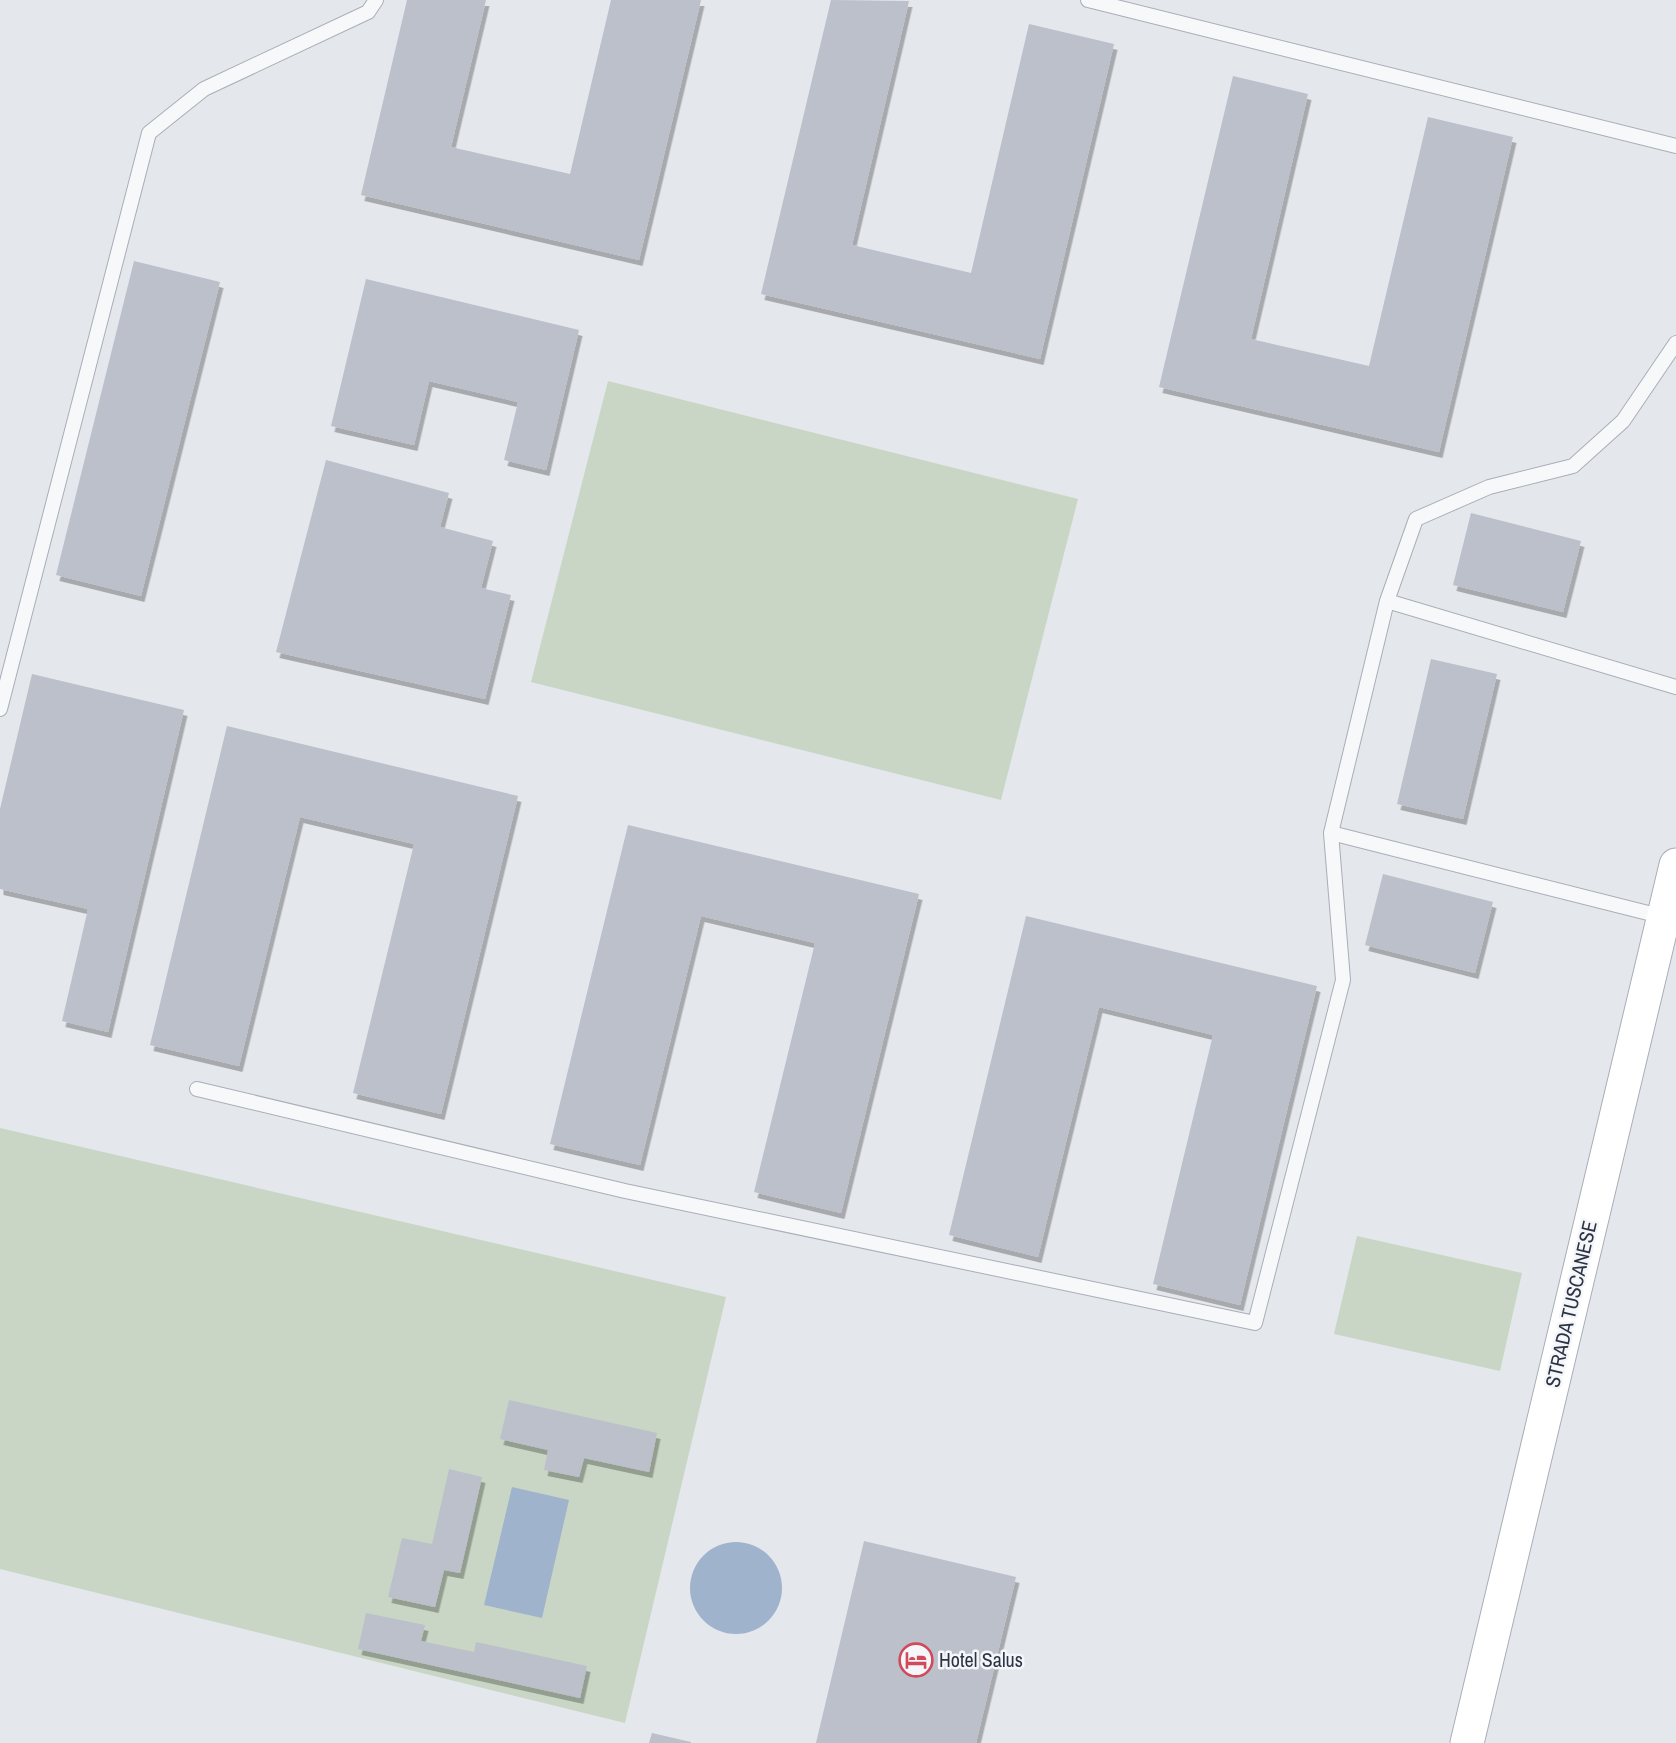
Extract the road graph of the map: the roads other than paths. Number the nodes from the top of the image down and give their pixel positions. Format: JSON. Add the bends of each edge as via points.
{"nodes":[{"id":1,"x":376,"y":0,"type":"edge"},
{"id":2,"x":1088,"y":0,"type":"edge"},
{"id":3,"x":1676,"y":146,"type":"edge"},
{"id":4,"x":1676,"y":343,"type":"edge"},
{"id":5,"x":1387,"y":601,"type":"junction"},
{"id":6,"x":1676,"y":687,"type":"edge"},
{"id":7,"x":0,"y":709,"type":"edge"},
{"id":8,"x":1331,"y":833,"type":"junction"},
{"id":9,"x":1676,"y":865,"type":"edge"},
{"id":10,"x":1664,"y":916,"type":"junction"},
{"id":11,"x":197,"y":1089,"type":"dead end"},
{"id":12,"x":1467,"y":1743,"type":"edge"}],
"edges":[{"from":1,"to":7,"type":"lane","via":[[368,12],[204,89],[149,134]]},
{"from":2,"to":3,"type":"lane"},
{"from":4,"to":5,"type":"lane","via":[[1623,421],[1574,466],[1489,487],[1416,519]]},
{"from":5,"to":6,"type":"lane"},
{"from":5,"to":8,"type":"lane"},
{"from":8,"to":10,"type":"lane"},
{"from":8,"to":11,"type":"lane","via":[[1343,980],[1255,1323],[625,1191]]},
{"from":9,"to":10,"type":"main road","name":"STRADA TUSCANESE"},
{"from":10,"to":12,"type":"main road","name":"STRADA TUSCANESE"}]}
